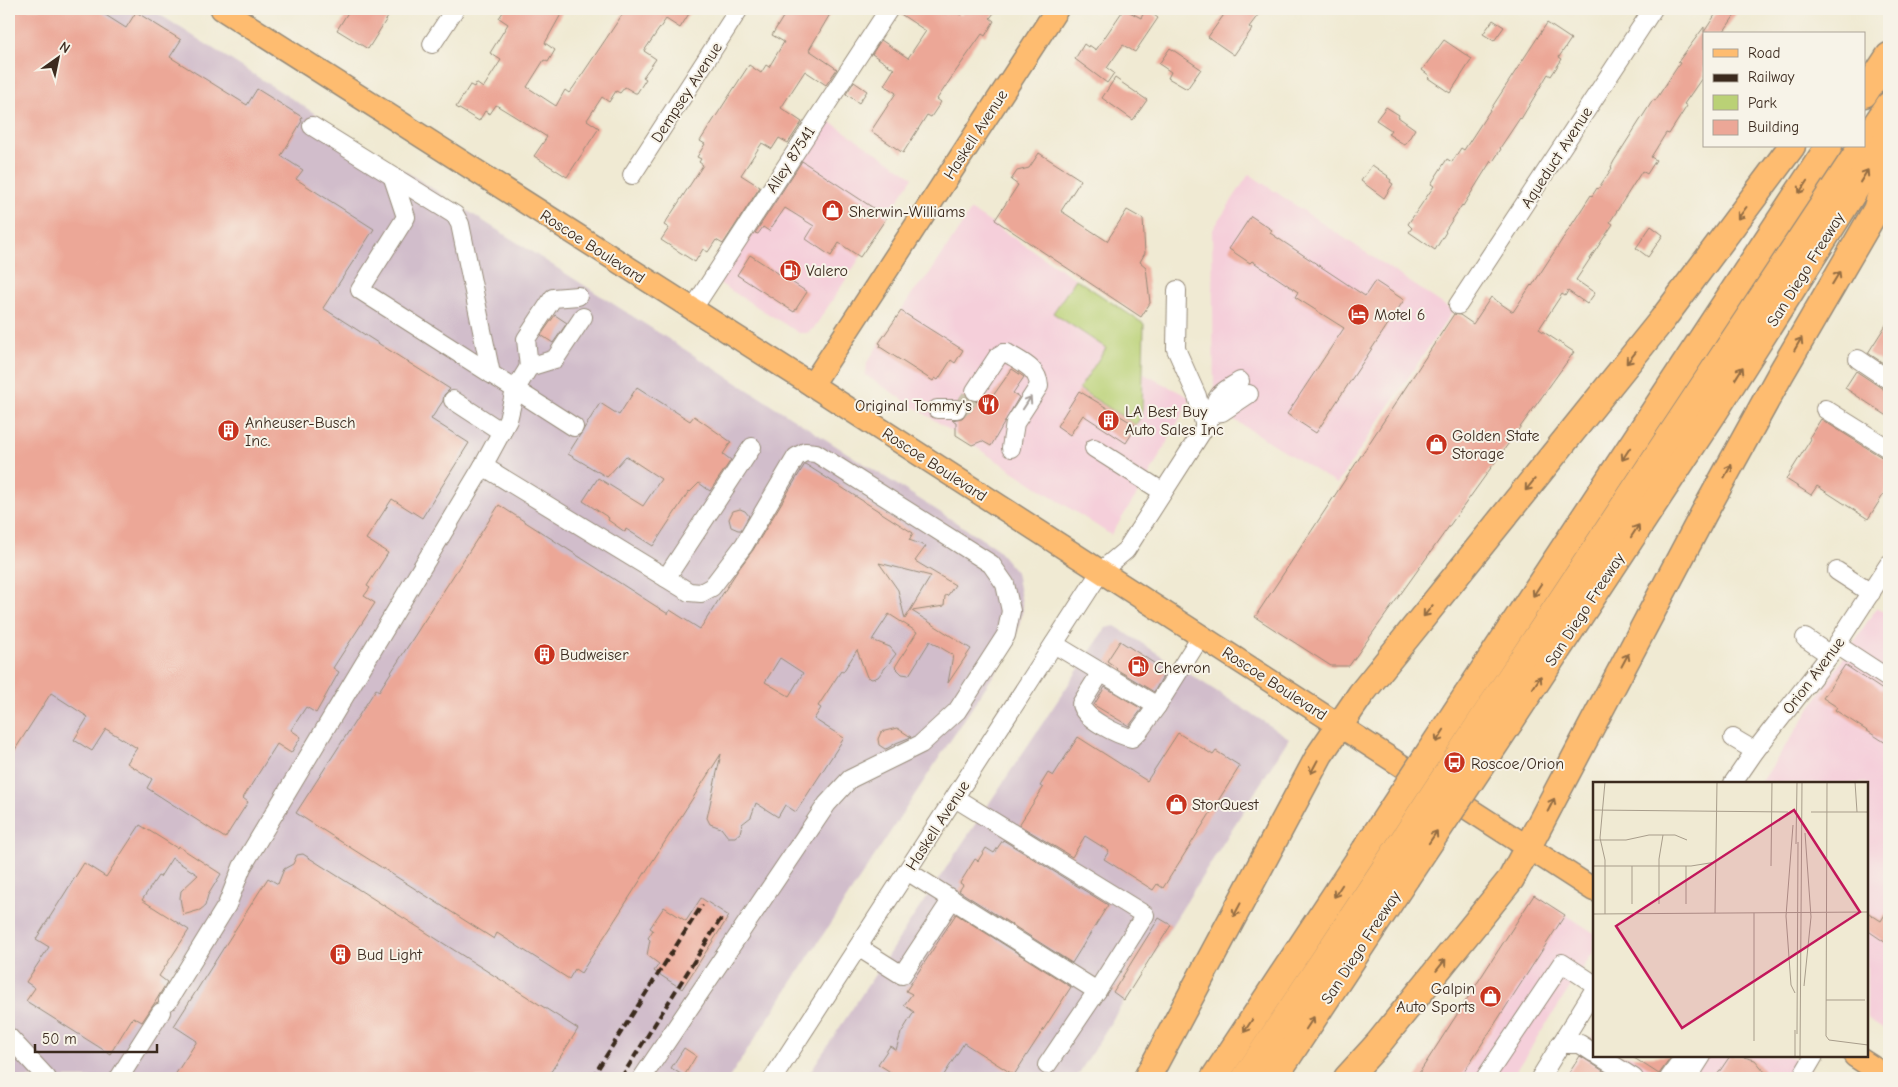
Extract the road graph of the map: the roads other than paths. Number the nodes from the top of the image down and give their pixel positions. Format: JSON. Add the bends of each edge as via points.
{"nodes":[{"id":1,"x":222,"y":9,"type":"edge"},
{"id":2,"x":455,"y":9,"type":"edge"},
{"id":3,"x":739,"y":9,"type":"edge"},
{"id":4,"x":889,"y":9,"type":"edge"},
{"id":5,"x":1057,"y":9,"type":"edge"},
{"id":6,"x":1654,"y":9,"type":"edge"},
{"id":7,"x":432,"y":44,"type":"dead end"},
{"id":8,"x":1889,"y":51,"type":"edge"},
{"id":9,"x":1889,"y":56,"type":"edge"},
{"id":10,"x":1866,"y":69,"type":"edge"},
{"id":11,"x":1889,"y":89,"type":"edge"},
{"id":12,"x":1866,"y":91,"type":"edge"},
{"id":13,"x":1889,"y":104,"type":"edge"},
{"id":14,"x":1866,"y":123,"type":"edge"},
{"id":15,"x":312,"y":126,"type":"dead end"},
{"id":16,"x":1889,"y":136,"type":"edge"},
{"id":17,"x":1866,"y":139,"type":"edge"},
{"id":18,"x":1791,"y":148,"type":"edge"},
{"id":19,"x":1828,"y":148,"type":"edge"},
{"id":20,"x":1850,"y":148,"type":"edge"},
{"id":21,"x":1861,"y":148,"type":"edge"},
{"id":22,"x":1889,"y":170,"type":"edge"},
{"id":23,"x":632,"y":175,"type":"dead end"},
{"id":24,"x":393,"y":178,"type":"junction"},
{"id":25,"x":1177,"y":290,"type":"dead end"},
{"id":26,"x":578,"y":296,"type":"dead end"},
{"id":27,"x":1458,"y":306,"type":"dead end"},
{"id":28,"x":692,"y":310,"type":"junction"},
{"id":29,"x":583,"y":317,"type":"dead end"},
{"id":30,"x":1858,"y":360,"type":"dead end"},
{"id":31,"x":528,"y":367,"type":"junction"},
{"id":32,"x":491,"y":374,"type":"junction"},
{"id":33,"x":1889,"y":380,"type":"edge"},
{"id":34,"x":812,"y":385,"type":"junction"},
{"id":35,"x":1245,"y":387,"type":"dead end"},
{"id":36,"x":515,"y":390,"type":"junction"},
{"id":37,"x":975,"y":391,"type":"tunnel mouth"},
{"id":38,"x":452,"y":400,"type":"dead end"},
{"id":39,"x":937,"y":409,"type":"dead end"},
{"id":40,"x":957,"y":409,"type":"tunnel mouth"},
{"id":41,"x":1825,"y":409,"type":"dead end"},
{"id":42,"x":1209,"y":420,"type":"junction"},
{"id":43,"x":574,"y":427,"type":"dead end"},
{"id":44,"x":502,"y":432,"type":"junction"},
{"id":45,"x":752,"y":446,"type":"dead end"},
{"id":46,"x":1011,"y":448,"type":"dead end"},
{"id":47,"x":1094,"y":448,"type":"dead end"},
{"id":48,"x":1889,"y":449,"type":"edge"},
{"id":49,"x":483,"y":466,"type":"junction"},
{"id":50,"x":1163,"y":492,"type":"junction"},
{"id":51,"x":1101,"y":571,"type":"junction"},
{"id":52,"x":1837,"y":571,"type":"dead end"},
{"id":53,"x":1886,"y":576,"type":"edge"},
{"id":54,"x":666,"y":578,"type":"junction"},
{"id":55,"x":1871,"y":593,"type":"junction"},
{"id":56,"x":1201,"y":636,"type":"junction"},
{"id":57,"x":1806,"y":638,"type":"dead end"},
{"id":58,"x":1054,"y":644,"type":"junction"},
{"id":59,"x":1834,"y":650,"type":"junction"},
{"id":60,"x":1101,"y":672,"type":"junction"},
{"id":61,"x":1889,"y":679,"type":"edge"},
{"id":62,"x":1157,"y":706,"type":"junction"},
{"id":63,"x":1487,"y":708,"type":"junction"},
{"id":64,"x":1340,"y":726,"type":"junction"},
{"id":65,"x":1733,"y":738,"type":"dead end"},
{"id":66,"x":1755,"y":750,"type":"junction"},
{"id":67,"x":1734,"y":782,"type":"edge"},
{"id":68,"x":954,"y":798,"type":"junction"},
{"id":69,"x":1528,"y":848,"type":"junction"},
{"id":70,"x":1384,"y":863,"type":"junction"},
{"id":71,"x":907,"y":871,"type":"junction"},
{"id":72,"x":1593,"y":889,"type":"edge"},
{"id":73,"x":952,"y":899,"type":"junction"},
{"id":74,"x":858,"y":947,"type":"junction"},
{"id":75,"x":1593,"y":983,"type":"edge"},
{"id":76,"x":1097,"y":991,"type":"junction"},
{"id":77,"x":1593,"y":992,"type":"edge"},
{"id":78,"x":1570,"y":1027,"type":"junction"},
{"id":79,"x":9,"y":1038,"type":"edge"},
{"id":80,"x":1593,"y":1042,"type":"edge"},
{"id":81,"x":1560,"y":1044,"type":"junction"},
{"id":82,"x":1593,"y":1052,"type":"edge"},
{"id":83,"x":1601,"y":1057,"type":"edge"},
{"id":84,"x":1616,"y":1057,"type":"edge"},
{"id":85,"x":1684,"y":1057,"type":"edge"},
{"id":86,"x":1701,"y":1057,"type":"edge"},
{"id":87,"x":1813,"y":1057,"type":"edge"},
{"id":88,"x":1857,"y":1057,"type":"edge"},
{"id":89,"x":1047,"y":1065,"type":"dead end"},
{"id":90,"x":47,"y":1078,"type":"edge"},
{"id":91,"x":120,"y":1078,"type":"edge"},
{"id":92,"x":642,"y":1078,"type":"edge"},
{"id":93,"x":773,"y":1078,"type":"edge"},
{"id":94,"x":1146,"y":1078,"type":"edge"},
{"id":95,"x":1214,"y":1078,"type":"edge"},
{"id":96,"x":1235,"y":1078,"type":"edge"},
{"id":97,"x":1245,"y":1078,"type":"edge"},
{"id":98,"x":1274,"y":1078,"type":"edge"},
{"id":99,"x":1347,"y":1078,"type":"edge"},
{"id":100,"x":1485,"y":1078,"type":"edge"},
{"id":101,"x":1540,"y":1078,"type":"edge"},
{"id":102,"x":1634,"y":1078,"type":"edge"},
{"id":103,"x":1648,"y":1078,"type":"edge"},
{"id":104,"x":1669,"y":1078,"type":"edge"},
{"id":105,"x":1688,"y":1078,"type":"edge"},
{"id":106,"x":1801,"y":1078,"type":"edge"},
{"id":107,"x":1889,"y":1078,"type":"edge"}],
"edges":[{"from":1,"to":28,"type":"main road","name":"Roscoe Boulevard"},
{"from":2,"to":7,"type":"street"},
{"from":3,"to":23,"type":"street","name":"Dempsey Avenue"},
{"from":4,"to":28,"type":"street","name":"Alley 87541"},
{"from":5,"to":34,"type":"main road","name":"Haskell Avenue"},
{"from":6,"to":27,"type":"street","name":"Aqueduct Avenue"},
{"from":8,"to":10,"type":"highway"},
{"from":9,"to":12,"type":"highway"},
{"from":11,"to":14,"type":"highway"},
{"from":13,"to":17,"type":"highway"},
{"from":15,"to":24,"type":"street"},
{"from":63,"to":16,"type":"highway","name":"San Diego Freeway","one_way":true,"via":[[1713,414]]},
{"from":18,"to":64,"type":"highway","one_way":true,"via":[[1662,320],[1361,694]]},
{"from":19,"to":63,"type":"highway","name":"San Diego Freeway","one_way":true},
{"from":20,"to":63,"type":"highway"},
{"from":21,"to":63,"type":"highway"},
{"from":69,"to":22,"type":"highway","one_way":true,"via":[[1704,513],[1876,210]]},
{"from":24,"to":32,"type":"street","via":[[455,215],[460,224]]},
{"from":24,"to":32,"type":"street","via":[[406,217],[360,290]]},
{"from":25,"to":42,"type":"street","via":[[1176,349]]},
{"from":26,"to":31,"type":"street","via":[[553,298],[526,339]]},
{"from":28,"to":34,"type":"main road","name":"Roscoe Boulevard"},
{"from":29,"to":31,"type":"street","via":[[555,359]]},
{"from":30,"to":33,"type":"street"},
{"from":31,"to":36,"type":"street"},
{"from":32,"to":36,"type":"street"},
{"from":34,"to":51,"type":"main road","name":"Roscoe Boulevard"},
{"from":35,"to":42,"type":"street","name":"Haskell Avenue","via":[[1218,396]]},
{"from":36,"to":43,"type":"street"},
{"from":36,"to":44,"type":"street"},
{"from":46,"to":37,"type":"street","one_way":true,"via":[[1015,423],[1039,386],[1036,374],[1003,353]]},
{"from":38,"to":44,"type":"street"},
{"from":39,"to":40,"type":"street"},
{"from":41,"to":48,"type":"street"},
{"from":42,"to":50,"type":"street","name":"Haskell Avenue"},
{"from":44,"to":49,"type":"street"},
{"from":45,"to":54,"type":"street"},
{"from":47,"to":50,"type":"street"},
{"from":49,"to":54,"type":"street"},
{"from":49,"to":91,"type":"street","via":[[247,858],[227,905]]},
{"from":50,"to":51,"type":"street","name":"Haskell Avenue","via":[[1126,550]]},
{"from":51,"to":56,"type":"main road","name":"Roscoe Boulevard"},
{"from":51,"to":58,"type":"street","name":"Haskell Avenue"},
{"from":52,"to":55,"type":"street"},
{"from":53,"to":55,"type":"street","name":"Orion Avenue"},
{"from":54,"to":92,"type":"street","via":[[689,592],[701,593],[712,587],[744,545],[796,457],[805,452],[816,453],[991,564],[1005,584],[1011,611],[1006,635],[956,711],[921,744],[850,779],[827,804]]},
{"from":55,"to":59,"type":"street","name":"Orion Avenue"},
{"from":56,"to":62,"type":"street"},
{"from":56,"to":64,"type":"main road","name":"Roscoe Boulevard"},
{"from":57,"to":59,"type":"street"},
{"from":58,"to":60,"type":"street"},
{"from":58,"to":68,"type":"street","name":"Haskell Avenue"},
{"from":59,"to":61,"type":"street"},
{"from":59,"to":66,"type":"street","name":"Orion Avenue"},
{"from":60,"to":62,"type":"street"},
{"from":60,"to":62,"type":"street","via":[[1082,704],[1087,715],[1120,735],[1132,738]]},
{"from":63,"to":70,"type":"highway","name":"San Diego Freeway","bridge":true},
{"from":63,"to":70,"type":"highway","name":"San Diego Freeway","one_way":true,"bridge":true},
{"from":64,"to":69,"type":"main road","name":"Roscoe Boulevard"},
{"from":64,"to":94,"type":"highway","one_way":true,"via":[[1320,754]]},
{"from":65,"to":66,"type":"street"},
{"from":66,"to":67,"type":"street","name":"Orion Avenue"},
{"from":68,"to":71,"type":"street","name":"Haskell Avenue"},
{"from":68,"to":76,"type":"street","via":[[1145,915]]},
{"from":69,"to":72,"type":"main road","name":"Roscoe Boulevard"},
{"from":99,"to":69,"type":"highway","one_way":true,"via":[[1511,879]]},
{"from":70,"to":95,"type":"highway","name":"San Diego Freeway","one_way":true},
{"from":70,"to":96,"type":"highway"},
{"from":70,"to":97,"type":"highway"},
{"from":98,"to":70,"type":"highway","name":"San Diego Freeway","one_way":true},
{"from":71,"to":73,"type":"street"},
{"from":71,"to":74,"type":"street","name":"Haskell Avenue"},
{"from":73,"to":74,"type":"street","via":[[902,976]]},
{"from":73,"to":76,"type":"street"},
{"from":74,"to":93,"type":"street","name":"Haskell Avenue"},
{"from":75,"to":100,"type":"street","via":[[1562,963]]},
{"from":76,"to":89,"type":"street"},
{"from":77,"to":78,"type":"street"},
{"from":78,"to":80,"type":"street"},
{"from":78,"to":81,"type":"street"},
{"from":79,"to":90,"type":"street"},
{"from":81,"to":82,"type":"street","via":[[1580,1044]]},
{"from":81,"to":101,"type":"street"},
{"from":83,"to":102,"type":"street"},
{"from":84,"to":103,"type":"street"},
{"from":85,"to":104,"type":"street"},
{"from":86,"to":105,"type":"street"},
{"from":87,"to":106,"type":"street"},
{"from":88,"to":107,"type":"main road"}]}
